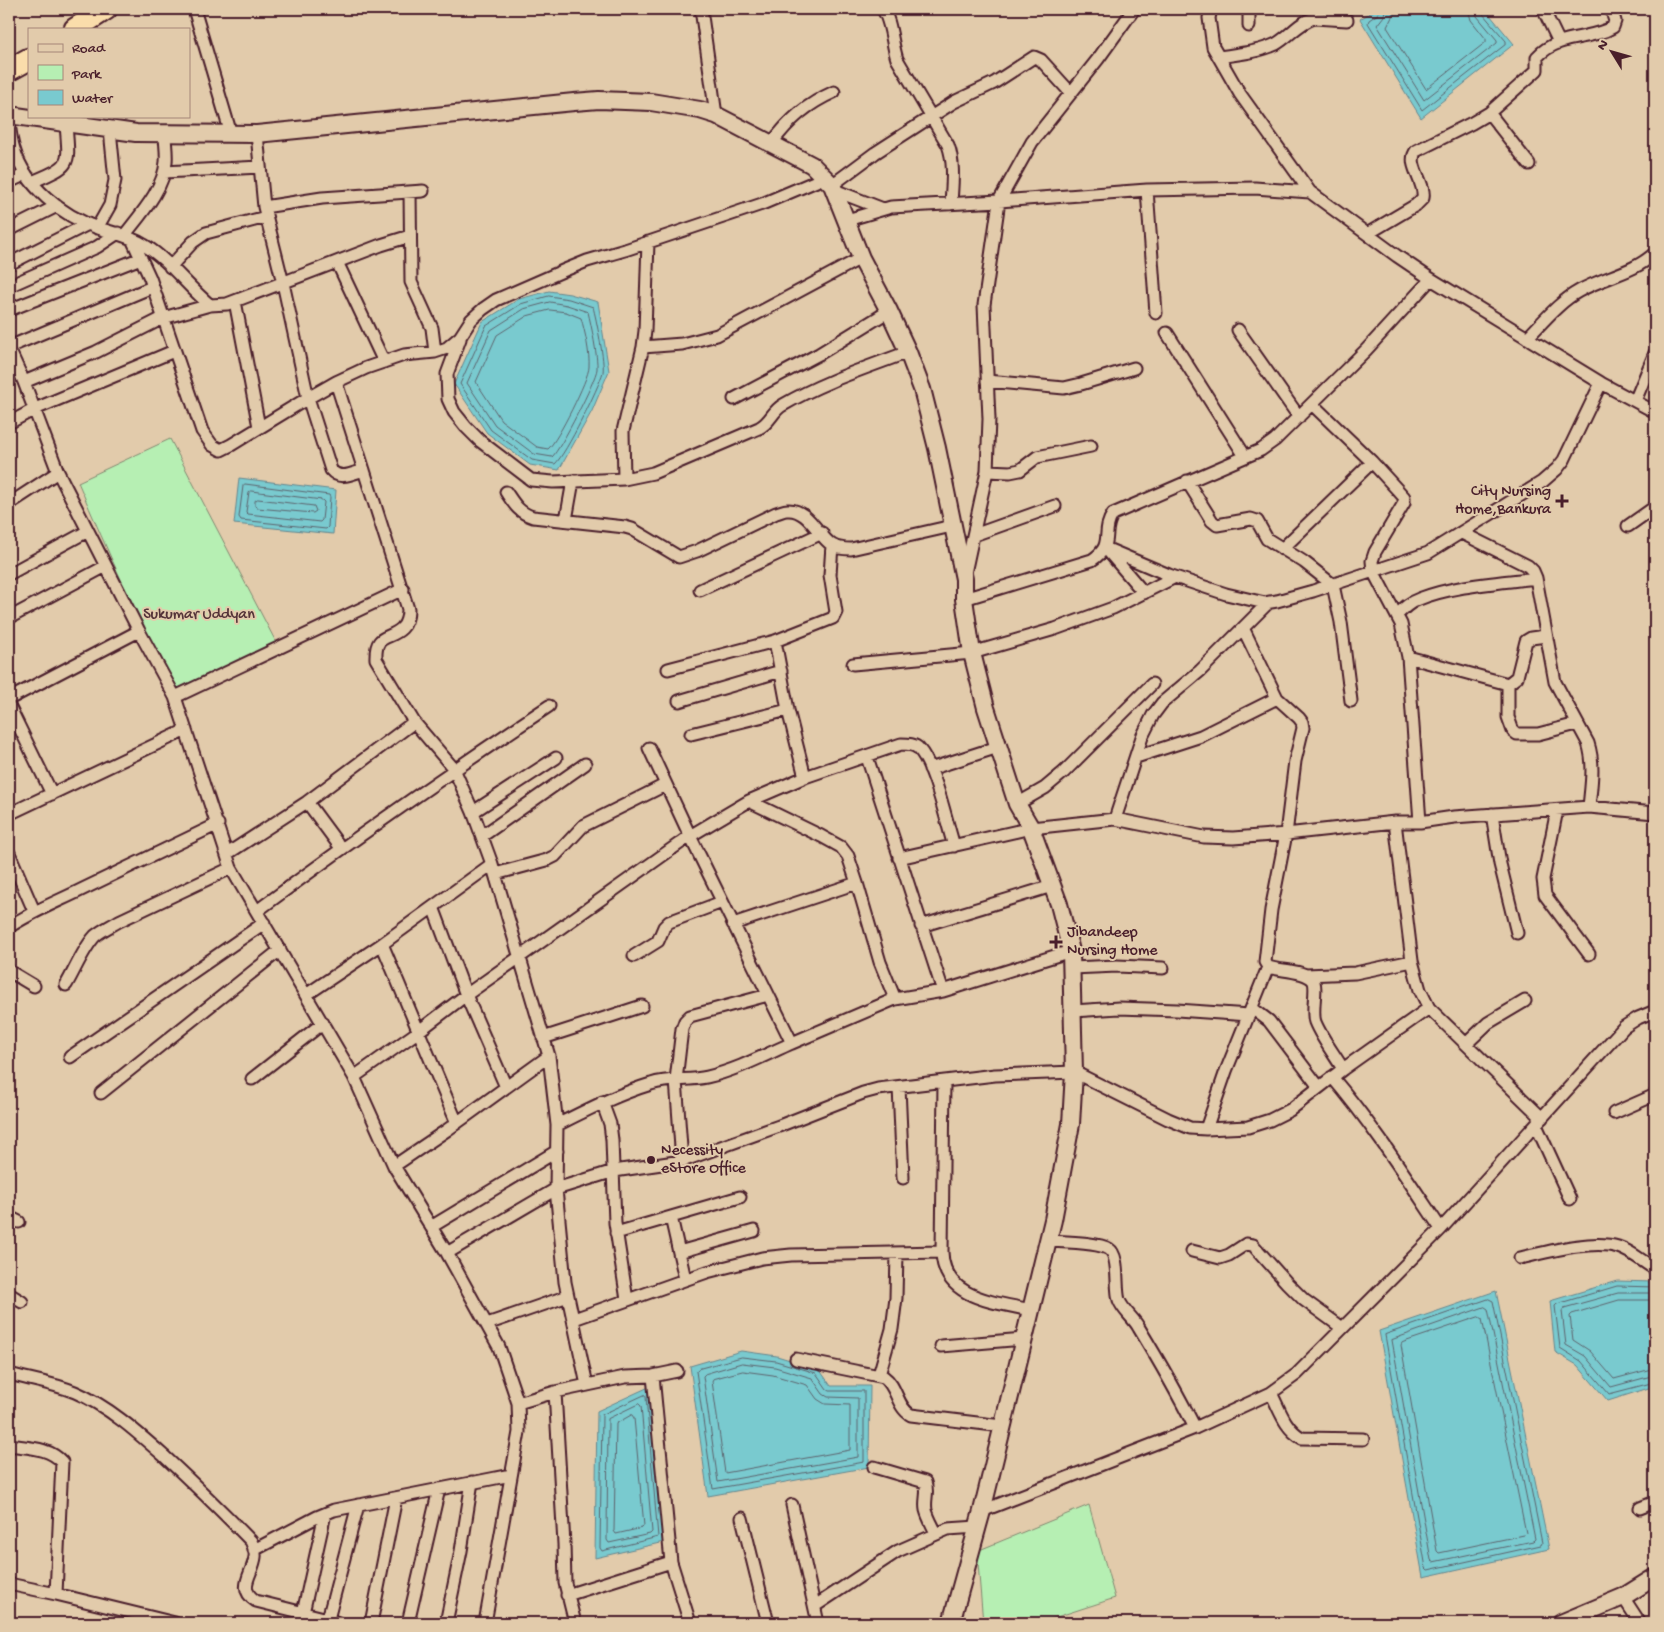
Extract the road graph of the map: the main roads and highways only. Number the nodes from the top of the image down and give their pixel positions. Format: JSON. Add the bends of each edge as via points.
{"nodes":[{"id":1,"x":106,"y":9,"type":"edge"},
{"id":2,"x":77,"y":28,"type":"edge"},
{"id":3,"x":28,"y":60,"type":"edge"},
{"id":4,"x":9,"y":70,"type":"edge"}],
"edges":[{"from":1,"to":2,"type":"highway"},
{"from":3,"to":4,"type":"highway"}]}
